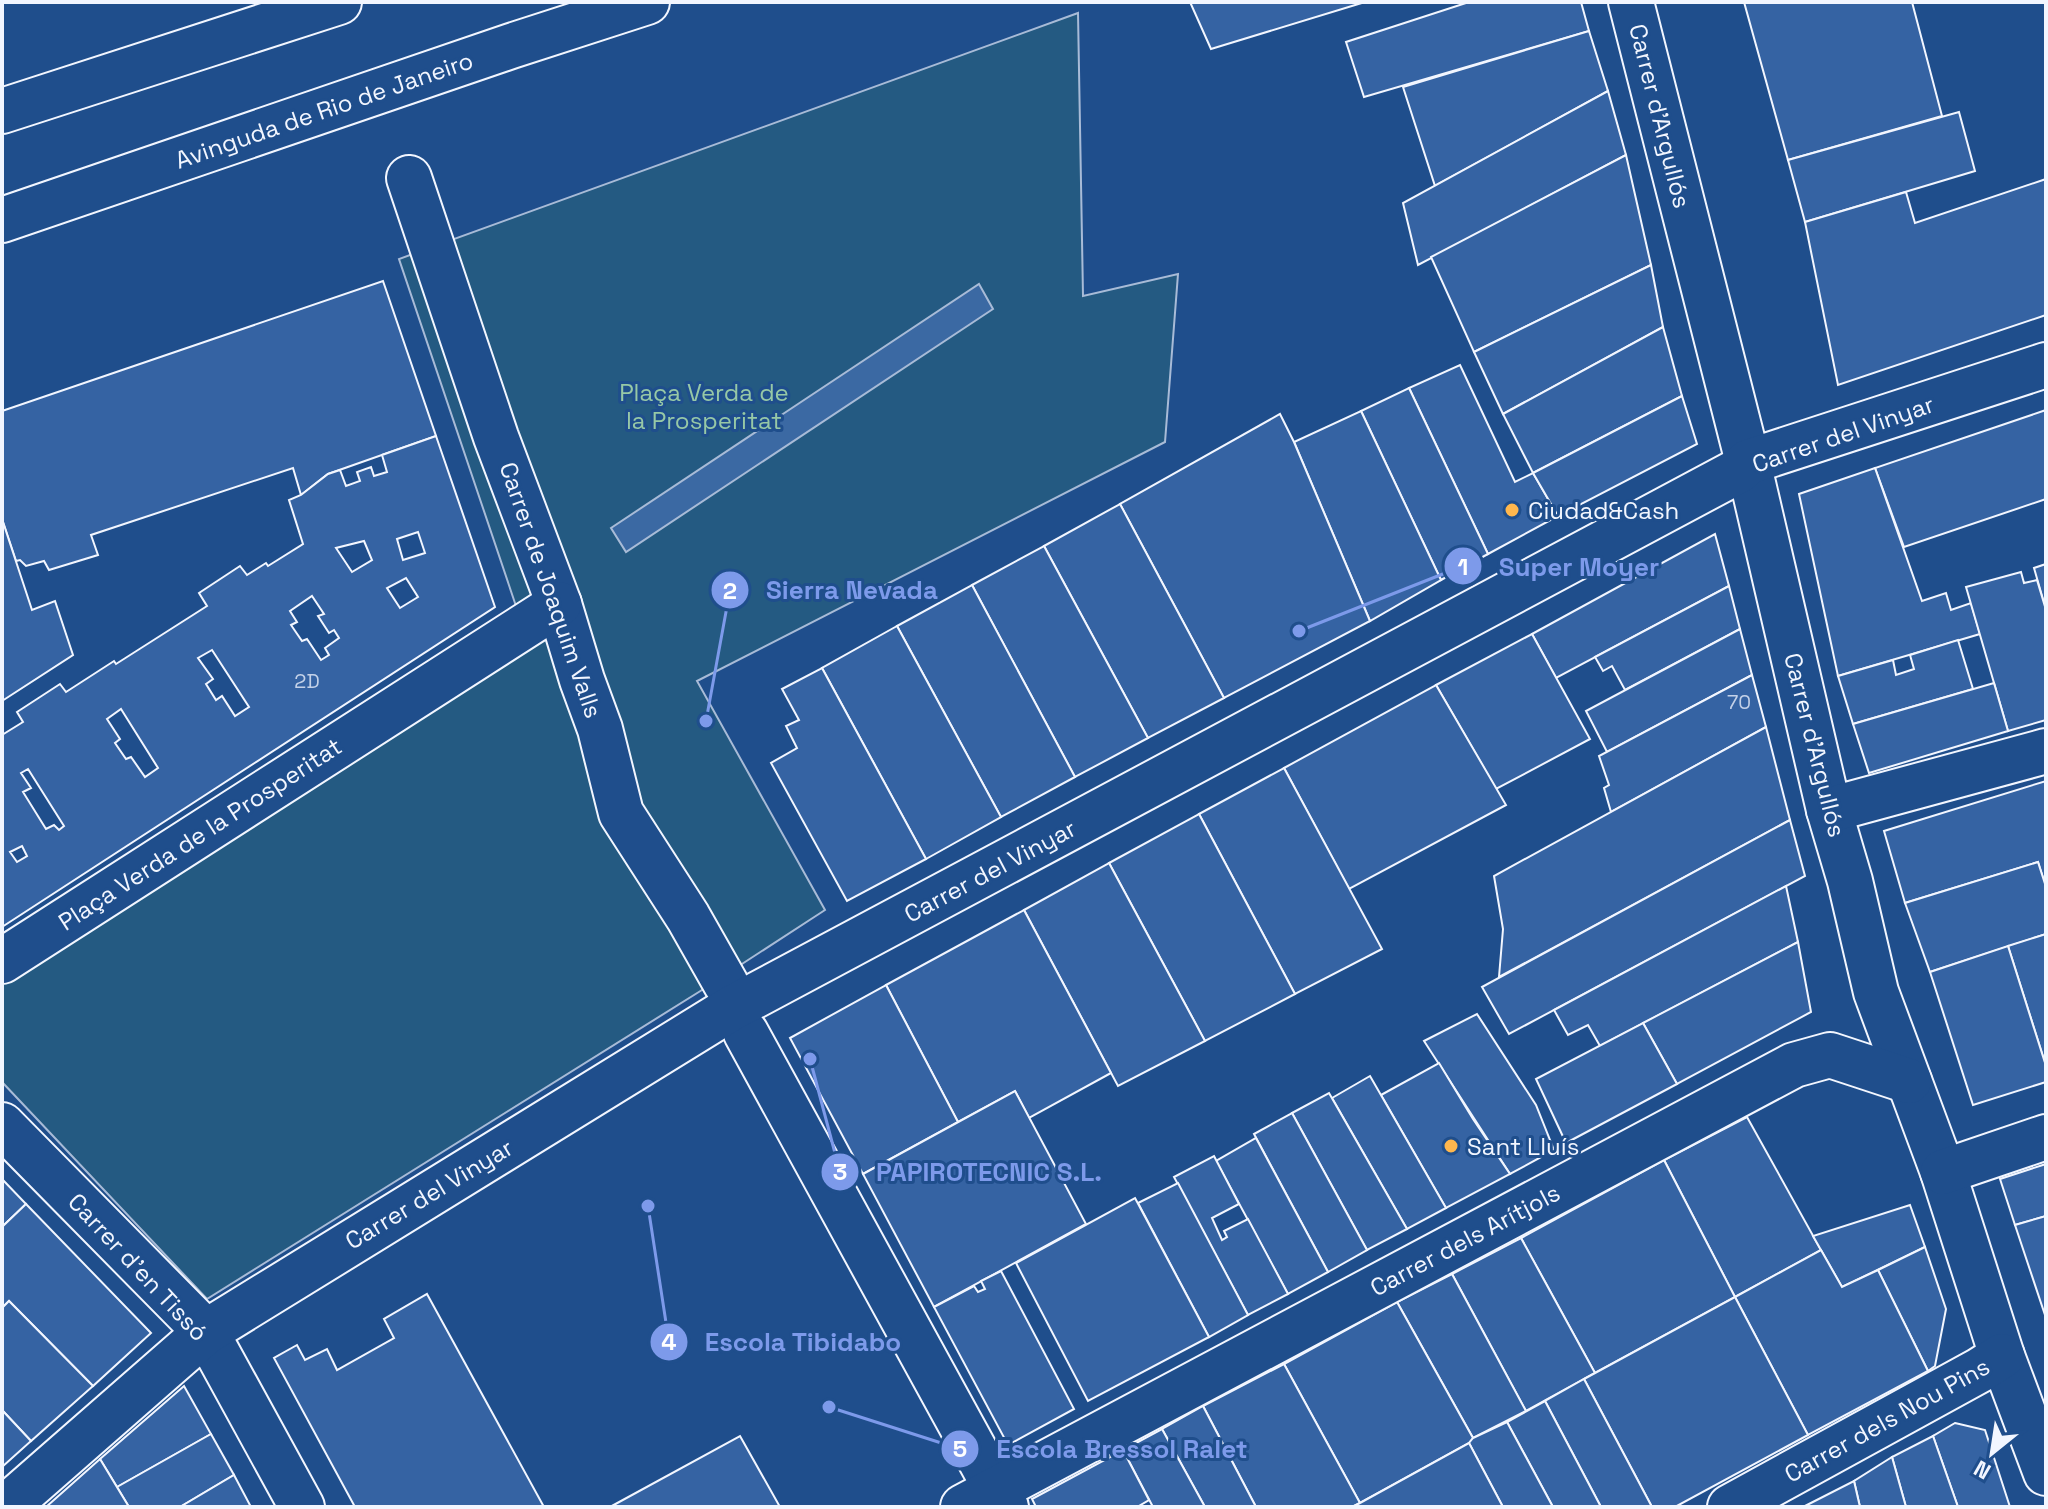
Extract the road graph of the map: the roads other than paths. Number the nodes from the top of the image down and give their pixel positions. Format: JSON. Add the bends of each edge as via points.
{"nodes":[{"id":1,"x":339,"y":2,"type":"edge"},
{"id":2,"x":647,"y":2,"type":"edge"},
{"id":3,"x":1631,"y":2,"type":"edge"},
{"id":4,"x":2,"y":111,"type":"edge"},
{"id":5,"x":409,"y":178,"type":"dead end"},
{"id":6,"x":2,"y":220,"type":"edge"},
{"id":7,"x":2046,"y":365,"type":"edge"},
{"id":8,"x":1748,"y":462,"type":"junction"},
{"id":9,"x":559,"y":604,"type":"junction"},
{"id":10,"x":2046,"y":751,"type":"edge"},
{"id":11,"x":1829,"y":810,"type":"junction"},
{"id":12,"x":2,"y":961,"type":"edge"},
{"id":13,"x":726,"y":984,"type":"dead end"},
{"id":14,"x":746,"y":1033,"type":"dead end"},
{"id":15,"x":1909,"y":1081,"type":"junction"},
{"id":16,"x":2,"y":1125,"type":"edge"},
{"id":17,"x":2046,"y":1137,"type":"edge"},
{"id":18,"x":1943,"y":1172,"type":"junction"},
{"id":19,"x":206,"y":1332,"type":"junction"},
{"id":20,"x":2002,"y":1356,"type":"junction"},
{"id":21,"x":2046,"y":1473,"type":"edge"},
{"id":22,"x":998,"y":1494,"type":"edge"},
{"id":23,"x":6,"y":1507,"type":"edge"},
{"id":24,"x":302,"y":1507,"type":"edge"},
{"id":25,"x":1730,"y":1507,"type":"edge"}],
"edges":[{"from":1,"to":4,"type":"street"},
{"from":2,"to":6,"type":"street","name":"Avinguda de Rio de Janeiro"},
{"from":3,"to":8,"type":"street","name":"Carrer d'Argullós"},
{"from":5,"to":9,"type":"street","name":"Carrer de Joaquim Valls"},
{"from":7,"to":8,"type":"street","name":"Carrer del Vinyar"},
{"from":8,"to":11,"type":"street","name":"Carrer d'Argullós"},
{"from":8,"to":19,"type":"street","name":"Carrer del Vinyar","via":[[732,1008]]},
{"from":9,"to":12,"type":"street","name":"Plaça Verda de la Prosperitat"},
{"from":9,"to":13,"type":"street","name":"Carrer de Joaquim Valls","via":[[621,813]]},
{"from":10,"to":11,"type":"street"},
{"from":11,"to":15,"type":"street","name":"Carrer d'Argullós","via":[[1876,992]]},
{"from":14,"to":22,"type":"street"},
{"from":15,"to":18,"type":"street","name":"Carrer d'Argullós"},
{"from":15,"to":22,"type":"street","name":"Carrer dels Arítjols","via":[[1830,1055],[1794,1065]]},
{"from":16,"to":19,"type":"street","name":"Carrer d'en Tissó"},
{"from":17,"to":18,"type":"street"},
{"from":18,"to":20,"type":"street","name":"Carrer d'Argullós"},
{"from":19,"to":23,"type":"street","name":"Carrer del Vinyar"},
{"from":19,"to":24,"type":"street","name":"Carrer d'en Tissó"},
{"from":20,"to":21,"type":"street","name":"Carrer d'Argullós"},
{"from":20,"to":25,"type":"street","name":"Carrer dels Nou Pins"}]}
